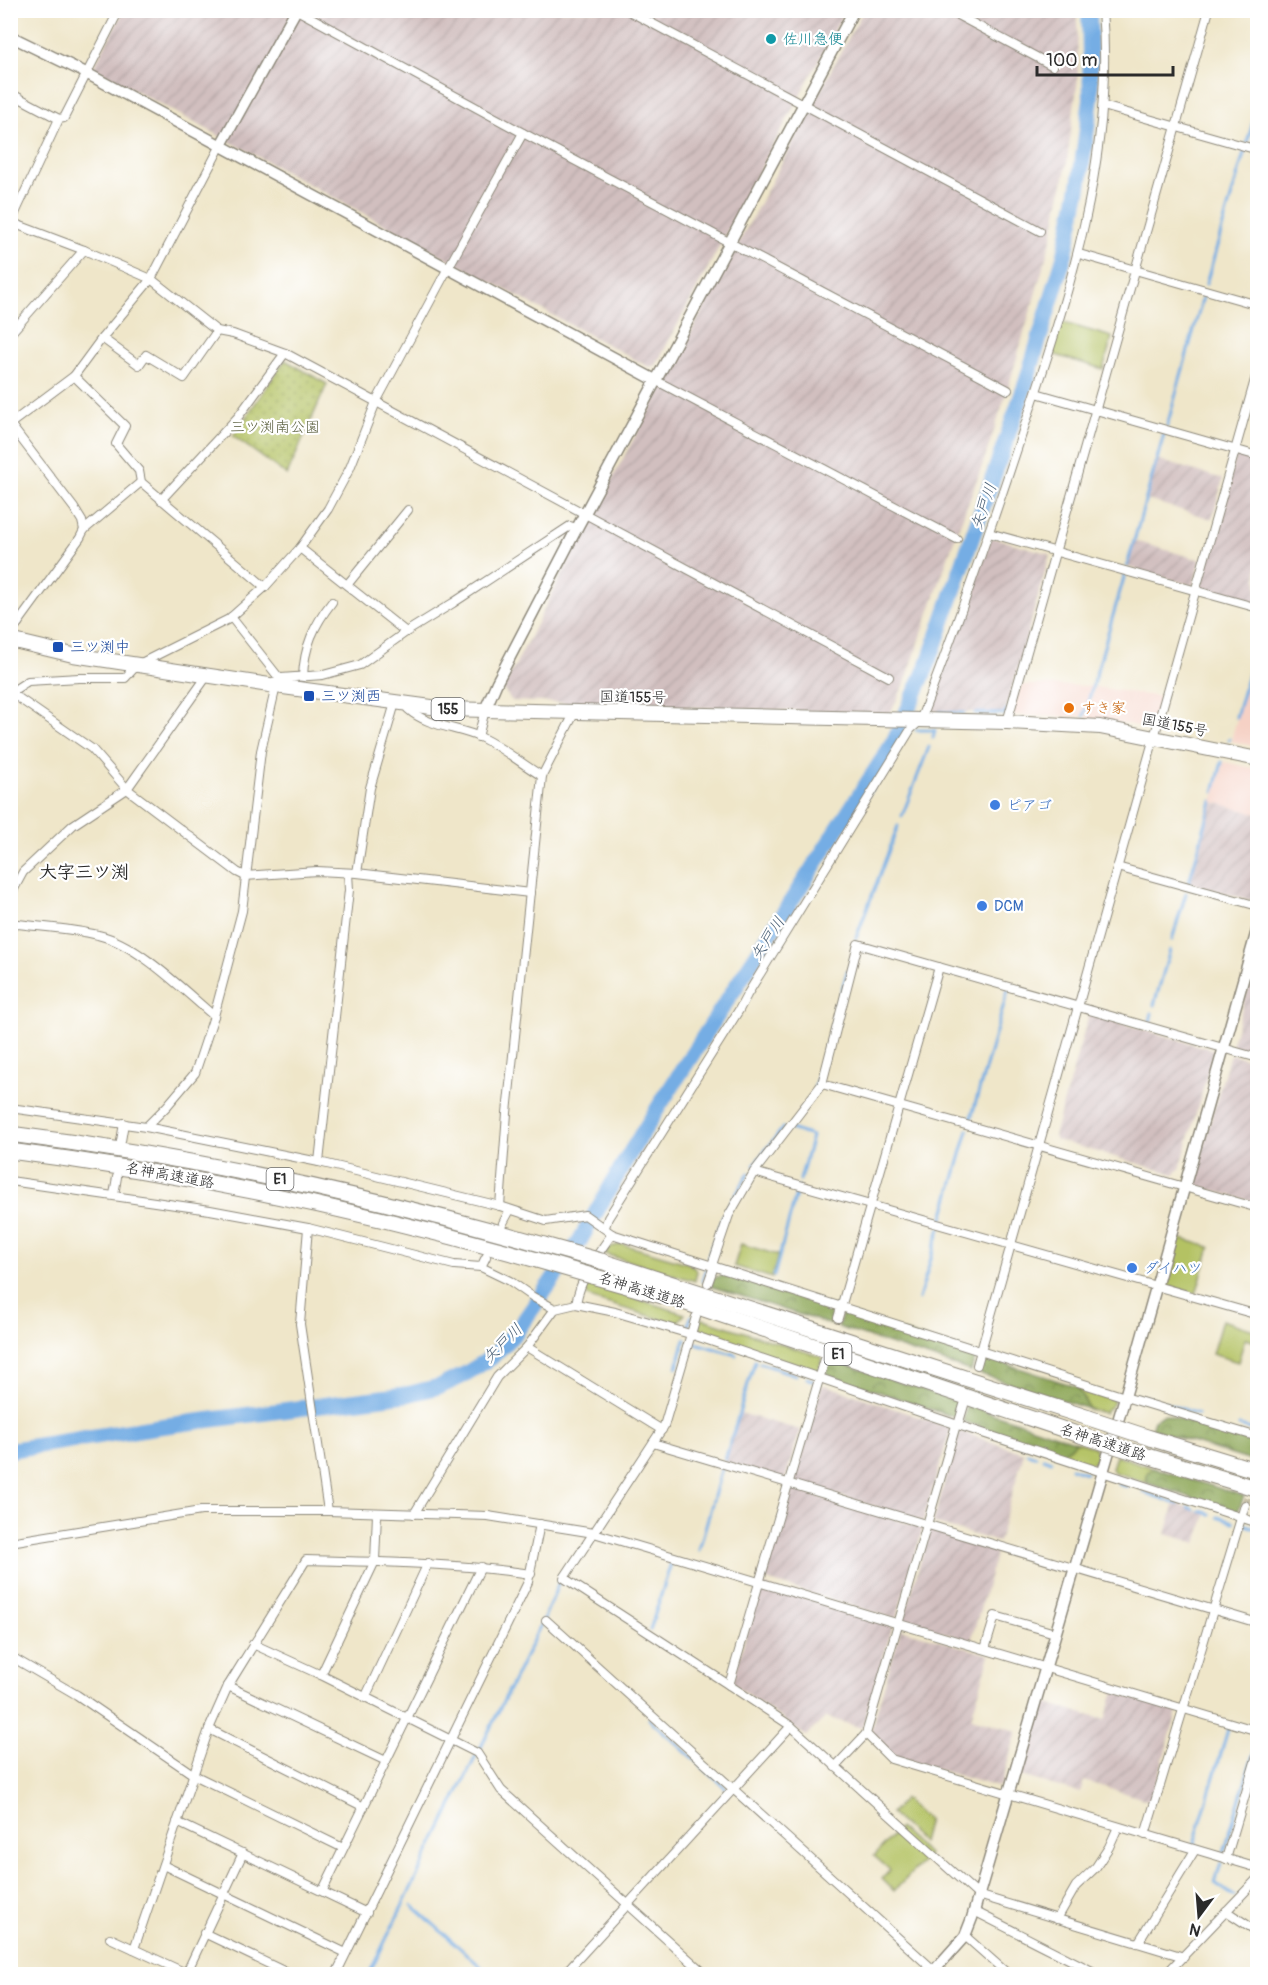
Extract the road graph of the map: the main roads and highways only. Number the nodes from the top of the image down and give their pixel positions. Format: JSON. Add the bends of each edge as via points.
{"nodes":[{"id":1,"x":10,"y":640,"type":"edge"},
{"id":2,"x":1257,"y":759,"type":"edge"},
{"id":3,"x":10,"y":1134,"type":"edge"},
{"id":4,"x":10,"y":1152,"type":"edge"},
{"id":5,"x":1257,"y":1471,"type":"edge"},
{"id":6,"x":1257,"y":1489,"type":"edge"}],
"edges":[{"from":1,"to":2,"type":"highway","name":"国道155号","number":"155","via":[[73,655],[446,709],[1007,722],[1100,728]]},
{"from":3,"to":5,"type":"highway","name":"名神高速道路","number":"E1","bridge":true,"via":[[196,1162],[337,1191],[544,1245]]},
{"from":4,"to":6,"type":"highway","name":"名神高速道路","number":"E1","bridge":true,"via":[[194,1179],[461,1238],[680,1301],[1083,1436]]}]}
